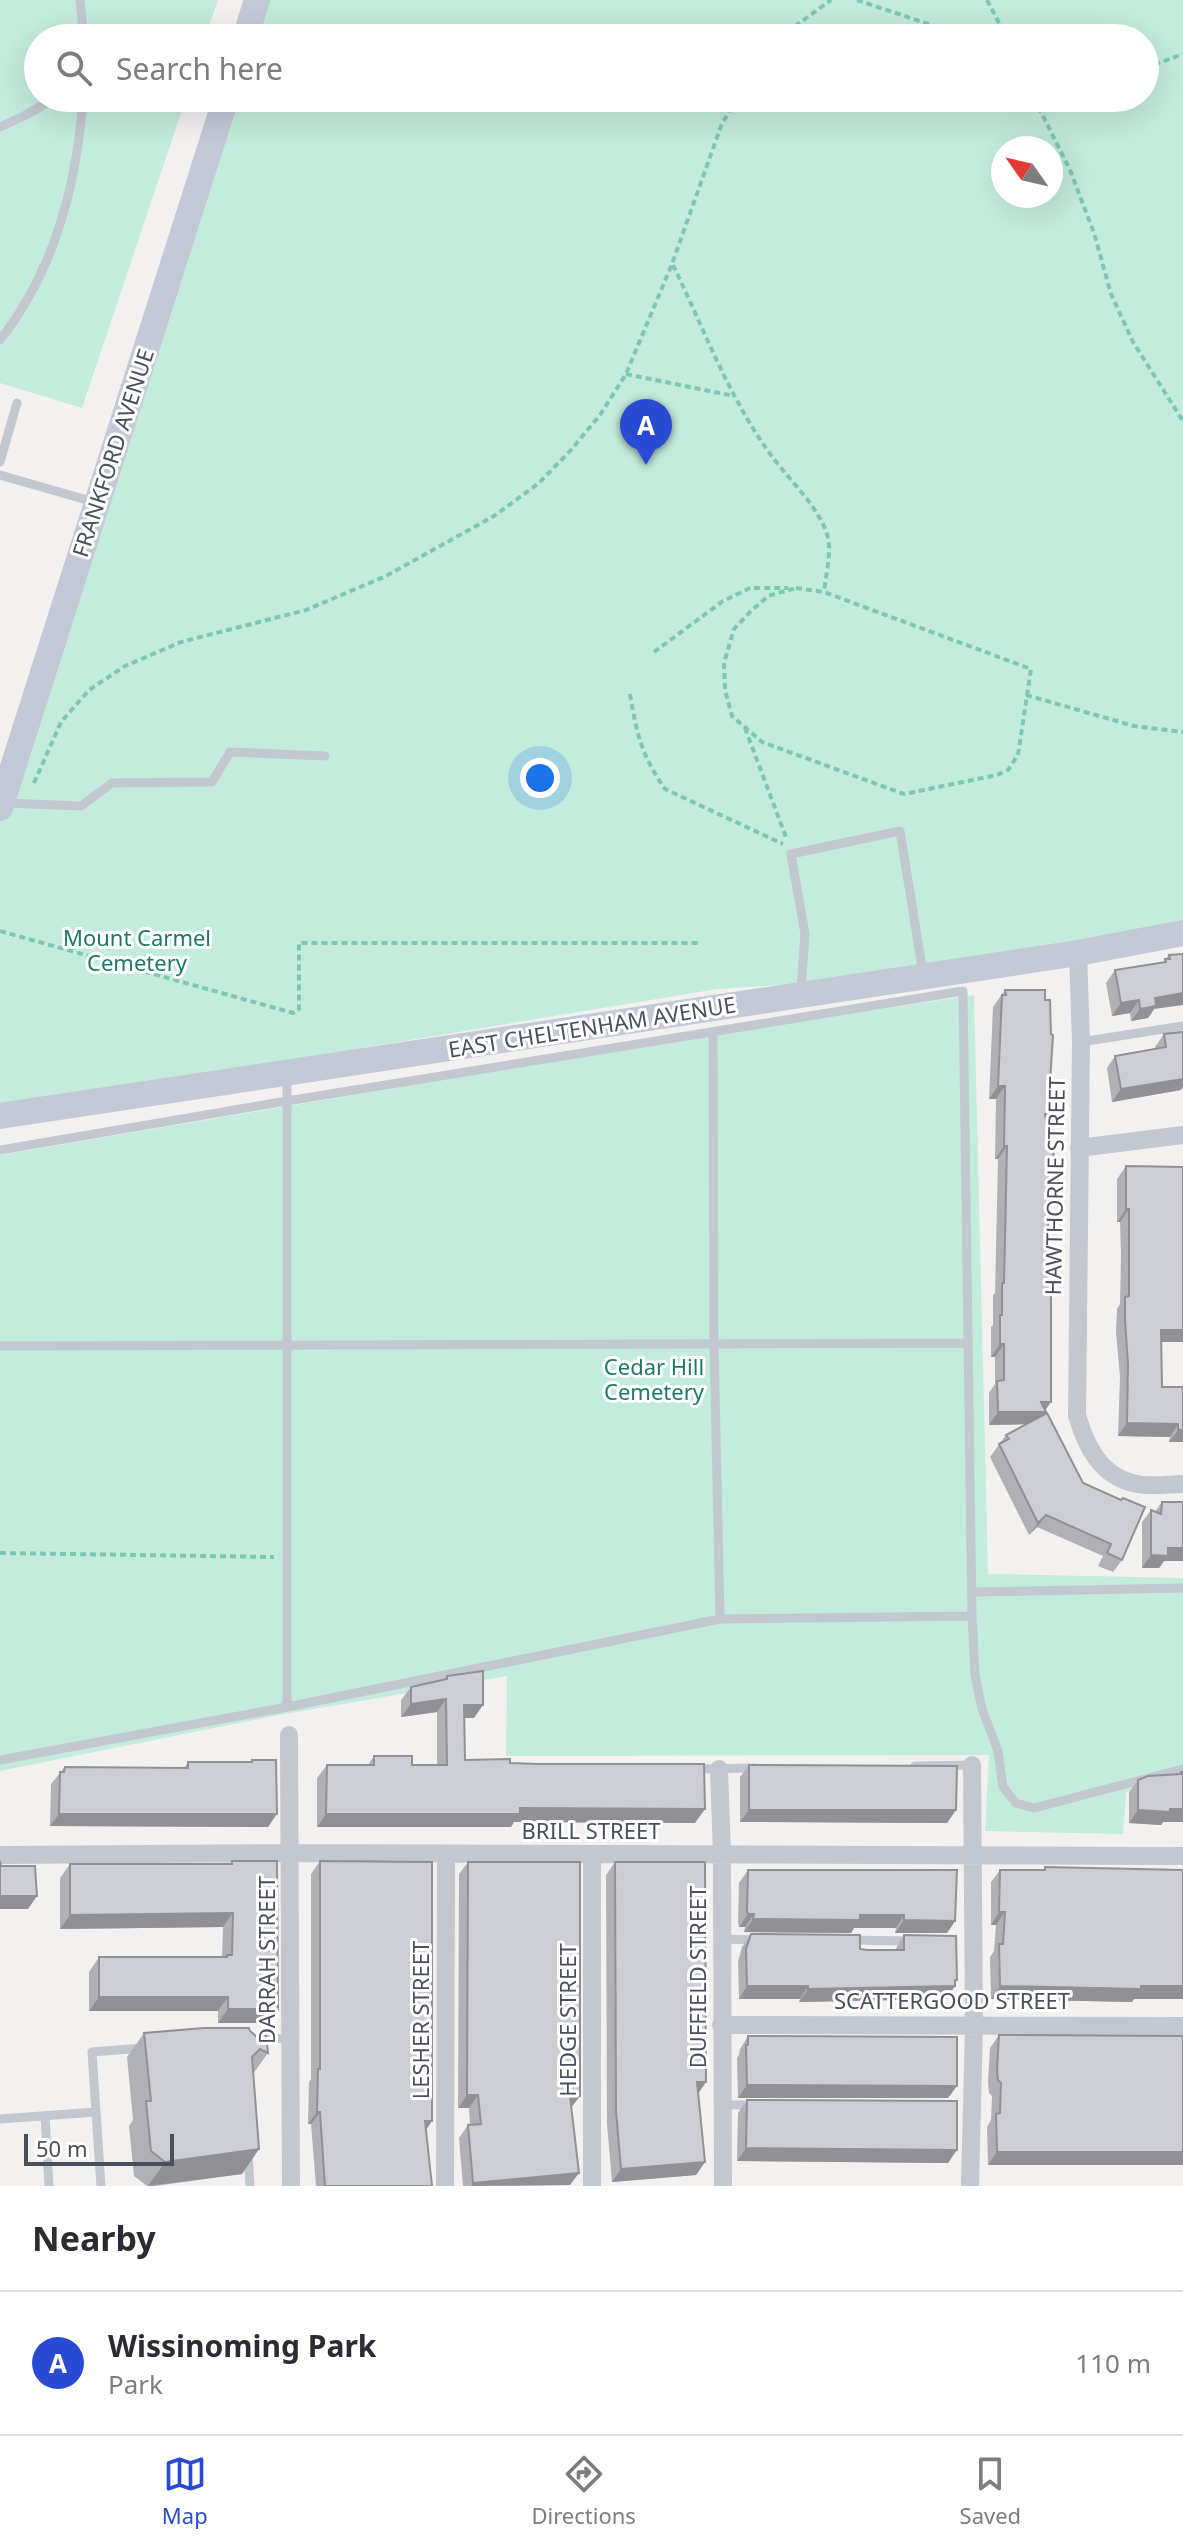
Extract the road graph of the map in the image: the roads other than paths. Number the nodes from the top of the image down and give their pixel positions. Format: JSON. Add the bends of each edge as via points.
{"nodes":[{"id":1,"x":80,"y":0,"type":"edge"},
{"id":2,"x":257,"y":0,"type":"edge"},
{"id":3,"x":83,"y":24,"type":"edge"},
{"id":4,"x":249,"y":24,"type":"edge"},
{"id":5,"x":31,"y":112,"type":"edge"},
{"id":6,"x":82,"y":112,"type":"edge"},
{"id":7,"x":222,"y":112,"type":"edge"},
{"id":8,"x":0,"y":127,"type":"edge"},
{"id":9,"x":0,"y":340,"type":"edge"},
{"id":10,"x":17,"y":403,"type":"dead end"},
{"id":11,"x":0,"y":462,"type":"edge"},
{"id":12,"x":0,"y":475,"type":"edge"},
{"id":13,"x":97,"y":503,"type":"junction"},
{"id":14,"x":325,"y":756,"type":"dead end"},
{"id":15,"x":7,"y":805,"type":"edge"},
{"id":16,"x":1183,"y":933,"type":"edge"},
{"id":17,"x":1078,"y":953,"type":"junction"},
{"id":18,"x":924,"y":976,"type":"junction"},
{"id":19,"x":801,"y":995,"type":"junction"},
{"id":20,"x":1183,"y":1026,"type":"edge"},
{"id":21,"x":713,"y":1032,"type":"junction"},
{"id":22,"x":1081,"y":1042,"type":"junction"},
{"id":23,"x":287,"y":1073,"type":"junction"},
{"id":24,"x":287,"y":1101,"type":"junction"},
{"id":25,"x":0,"y":1116,"type":"edge"},
{"id":26,"x":1183,"y":1135,"type":"edge"},
{"id":27,"x":1079,"y":1148,"type":"junction"},
{"id":28,"x":0,"y":1150,"type":"edge"},
{"id":29,"x":968,"y":1343,"type":"junction"},
{"id":30,"x":714,"y":1344,"type":"junction"},
{"id":31,"x":0,"y":1346,"type":"edge"},
{"id":32,"x":287,"y":1346,"type":"junction"},
{"id":33,"x":1183,"y":1484,"type":"edge"},
{"id":34,"x":1183,"y":1588,"type":"edge"},
{"id":35,"x":972,"y":1592,"type":"junction"},
{"id":36,"x":972,"y":1616,"type":"junction"},
{"id":37,"x":720,"y":1619,"type":"junction"},
{"id":38,"x":287,"y":1707,"type":"junction"},
{"id":39,"x":289,"y":1735,"type":"dead end"},
{"id":40,"x":0,"y":1760,"type":"edge"},
{"id":41,"x":972,"y":1765,"type":"joint"},
{"id":42,"x":909,"y":1766,"type":"edge"},
{"id":43,"x":766,"y":1768,"type":"edge"},
{"id":44,"x":689,"y":1769,"type":"edge"},
{"id":45,"x":719,"y":1769,"type":"junction"},
{"id":46,"x":1183,"y":1769,"type":"edge"},
{"id":47,"x":291,"y":1853,"type":"junction"},
{"id":48,"x":592,"y":1854,"type":"junction"},
{"id":49,"x":722,"y":1854,"type":"junction"},
{"id":50,"x":0,"y":1855,"type":"edge"},
{"id":51,"x":446,"y":1855,"type":"junction"},
{"id":52,"x":974,"y":1856,"type":"junction"},
{"id":53,"x":1183,"y":1856,"type":"edge"},
{"id":54,"x":721,"y":1939,"type":"junction"},
{"id":55,"x":769,"y":1940,"type":"edge"},
{"id":56,"x":832,"y":1940,"type":"edge"},
{"id":57,"x":926,"y":1941,"type":"edge"},
{"id":58,"x":721,"y":2025,"type":"junction"},
{"id":59,"x":974,"y":2025,"type":"junction"},
{"id":60,"x":1183,"y":2026,"type":"edge"},
{"id":61,"x":291,"y":2038,"type":"junction"},
{"id":62,"x":241,"y":2041,"type":"edge"},
{"id":63,"x":152,"y":2048,"type":"edge"},
{"id":64,"x":722,"y":2105,"type":"junction"},
{"id":65,"x":769,"y":2105,"type":"edge"},
{"id":66,"x":96,"y":2112,"type":"junction"},
{"id":67,"x":45,"y":2116,"type":"junction"},
{"id":68,"x":0,"y":2119,"type":"edge"},
{"id":69,"x":247,"y":2141,"type":"edge"},
{"id":70,"x":49,"y":2186,"type":"edge"},
{"id":71,"x":101,"y":2186,"type":"edge"},
{"id":72,"x":250,"y":2186,"type":"edge"},
{"id":73,"x":291,"y":2186,"type":"edge"},
{"id":74,"x":445,"y":2186,"type":"edge"},
{"id":75,"x":592,"y":2186,"type":"edge"},
{"id":76,"x":723,"y":2186,"type":"edge"},
{"id":77,"x":970,"y":2186,"type":"edge"}],
"edges":[{"from":1,"to":3,"type":"lane"},
{"from":2,"to":4,"type":"street"},
{"from":5,"to":8,"type":"lane"},
{"from":6,"to":9,"type":"lane","via":[[75,176],[60,227],[27,302]]},
{"from":7,"to":13,"type":"street","name":"FRANKFORD AVENUE"},
{"from":10,"to":11,"type":"lane"},
{"from":12,"to":13,"type":"lane"},
{"from":13,"to":15,"type":"street","name":"FRANKFORD AVENUE","via":[[13,751]]},
{"from":14,"to":15,"type":"lane","via":[[230,752],[212,782],[112,783],[81,806]]},
{"from":16,"to":17,"type":"street","name":"EAST CHELTENHAM AVENUE"},
{"from":17,"to":18,"type":"street","name":"EAST CHELTENHAM AVENUE"},
{"from":17,"to":22,"type":"street","name":"HAWTHORNE STREET"},
{"from":18,"to":19,"type":"street","name":"EAST CHELTENHAM AVENUE"},
{"from":18,"to":19,"type":"lane","via":[[900,831],[791,854],[805,934]]},
{"from":19,"to":23,"type":"street","name":"EAST CHELTENHAM AVENUE"},
{"from":20,"to":22,"type":"lane"},
{"from":21,"to":24,"type":"lane"},
{"from":21,"to":29,"type":"lane","via":[[963,991]]},
{"from":21,"to":30,"type":"lane"},
{"from":22,"to":27,"type":"street","name":"HAWTHORNE STREET"},
{"from":23,"to":24,"type":"lane"},
{"from":23,"to":25,"type":"street","name":"EAST CHELTENHAM AVENUE"},
{"from":24,"to":28,"type":"lane"},
{"from":24,"to":32,"type":"lane"},
{"from":26,"to":27,"type":"street"},
{"from":27,"to":33,"type":"street","name":"HAWTHORNE STREET","via":[[1078,1419],[1096,1460],[1115,1476],[1138,1484]]},
{"from":29,"to":30,"type":"lane"},
{"from":29,"to":35,"type":"lane"},
{"from":30,"to":32,"type":"lane"},
{"from":30,"to":37,"type":"lane"},
{"from":31,"to":32,"type":"lane"},
{"from":32,"to":38,"type":"lane"},
{"from":34,"to":35,"type":"lane"},
{"from":35,"to":36,"type":"lane"},
{"from":36,"to":37,"type":"lane"},
{"from":36,"to":46,"type":"lane","via":[[982,1709],[998,1751],[1003,1787],[1016,1803],[1045,1807]]},
{"from":37,"to":38,"type":"lane"},
{"from":38,"to":40,"type":"lane"},
{"from":39,"to":47,"type":"street","name":"DARRAH STREET"},
{"from":41,"to":42,"type":"lane"},
{"from":41,"to":52,"type":"street"},
{"from":43,"to":45,"type":"lane"},
{"from":44,"to":45,"type":"lane"},
{"from":45,"to":49,"type":"street","name":"DUFFIELD STREET"},
{"from":47,"to":50,"type":"street","name":"BRILL STREET"},
{"from":47,"to":51,"type":"street","name":"BRILL STREET"},
{"from":47,"to":61,"type":"street","name":"DARRAH STREET"},
{"from":48,"to":49,"type":"street","name":"BRILL STREET"},
{"from":48,"to":51,"type":"street","name":"BRILL STREET"},
{"from":48,"to":75,"type":"street","name":"HEDGE STREET"},
{"from":49,"to":52,"type":"street","name":"BRILL STREET"},
{"from":49,"to":54,"type":"street","name":"DUFFIELD STREET"},
{"from":51,"to":74,"type":"street","name":"LESHER STREET"},
{"from":52,"to":53,"type":"street","name":"BRILL STREET"},
{"from":52,"to":59,"type":"street","via":[[966,1941]]},
{"from":54,"to":55,"type":"lane"},
{"from":54,"to":58,"type":"street","name":"DUFFIELD STREET"},
{"from":56,"to":57,"type":"lane"},
{"from":58,"to":59,"type":"street","name":"SCATTERGOOD STREET"},
{"from":58,"to":64,"type":"street","name":"DUFFIELD STREET"},
{"from":59,"to":60,"type":"street","name":"SCATTERGOOD STREET"},
{"from":59,"to":77,"type":"street","via":[[965,2106]]},
{"from":61,"to":62,"type":"lane"},
{"from":61,"to":73,"type":"street","name":"DARRAH STREET"},
{"from":63,"to":66,"type":"lane","via":[[92,2052]]},
{"from":64,"to":65,"type":"lane"},
{"from":64,"to":76,"type":"street","name":"DUFFIELD STREET"},
{"from":66,"to":67,"type":"lane"},
{"from":66,"to":71,"type":"lane"},
{"from":67,"to":68,"type":"lane"},
{"from":67,"to":70,"type":"lane"},
{"from":69,"to":72,"type":"lane"}]}
